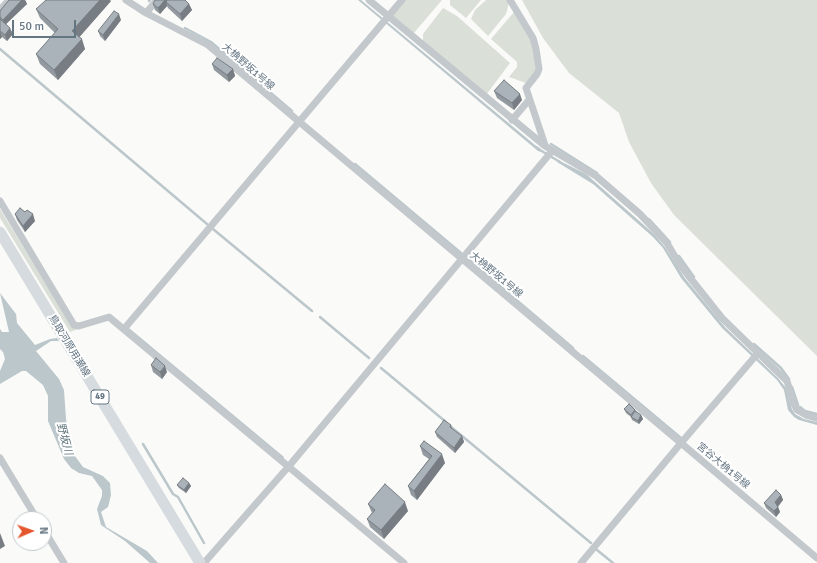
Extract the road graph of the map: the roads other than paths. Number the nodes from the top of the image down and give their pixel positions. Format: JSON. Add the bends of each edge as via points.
{"nodes":[{"id":1,"x":9,"y":0,"type":"edge"},
{"id":2,"x":126,"y":0,"type":"edge"},
{"id":3,"x":157,"y":0,"type":"edge"},
{"id":4,"x":369,"y":0,"type":"edge"},
{"id":5,"x":402,"y":0,"type":"edge"},
{"id":6,"x":510,"y":0,"type":"edge"},
{"id":7,"x":0,"y":10,"type":"edge"},
{"id":8,"x":146,"y":13,"type":"junction"},
{"id":9,"x":388,"y":16,"type":"junction"},
{"id":10,"x":529,"y":100,"type":"junction"},
{"id":11,"x":512,"y":120,"type":"junction"},
{"id":12,"x":298,"y":122,"type":"junction"},
{"id":13,"x":545,"y":146,"type":"junction"},
{"id":14,"x":552,"y":150,"type":"junction"},
{"id":15,"x":0,"y":201,"type":"edge"},
{"id":16,"x":0,"y":232,"type":"edge"},
{"id":17,"x":462,"y":260,"type":"junction"},
{"id":18,"x":124,"y":329,"type":"junction"},
{"id":19,"x":758,"y":353,"type":"junction"},
{"id":20,"x":817,"y":418,"type":"edge"},
{"id":21,"x":681,"y":443,"type":"junction"},
{"id":22,"x":0,"y":458,"type":"edge"},
{"id":23,"x":289,"y":466,"type":"junction"},
{"id":24,"x":32,"y":511,"type":"edge"},
{"id":25,"x":52,"y":543,"type":"edge"},
{"id":26,"x":817,"y":559,"type":"edge"},
{"id":27,"x":64,"y":563,"type":"edge"},
{"id":28,"x":200,"y":563,"type":"edge"},
{"id":29,"x":204,"y":563,"type":"edge"},
{"id":30,"x":404,"y":563,"type":"edge"},
{"id":31,"x":581,"y":563,"type":"edge"},
{"id":32,"x":814,"y":563,"type":"edge"}],
"edges":[{"from":1,"to":7,"type":"street"},
{"from":2,"to":8,"type":"street","name":"大桷野坂1号線"},
{"from":3,"to":8,"type":"street"},
{"from":4,"to":9,"type":"street"},
{"from":5,"to":9,"type":"street"},
{"from":6,"to":10,"type":"street","via":[[532,38],[538,59],[537,74],[526,88]]},
{"from":8,"to":12,"type":"street","name":"大桷野坂1号線","via":[[208,45]]},
{"from":9,"to":11,"type":"street"},
{"from":9,"to":12,"type":"street"},
{"from":10,"to":11,"type":"street"},
{"from":10,"to":13,"type":"street"},
{"from":11,"to":13,"type":"street"},
{"from":12,"to":17,"type":"street","name":"大桷野坂1号線"},
{"from":12,"to":18,"type":"street"},
{"from":13,"to":14,"type":"street"},
{"from":14,"to":17,"type":"street"},
{"from":14,"to":19,"type":"street","via":[[596,176],[657,231],[722,318]]},
{"from":15,"to":18,"type":"street","via":[[74,325],[109,318]]},
{"from":16,"to":28,"type":"main road","name":"鳥取河原用瀬線","number":"49"},
{"from":17,"to":21,"type":"street","name":"大桷野坂1号線"},
{"from":17,"to":23,"type":"street"},
{"from":18,"to":23,"type":"street"},
{"from":19,"to":20,"type":"street","via":[[787,381],[797,410]]},
{"from":19,"to":21,"type":"street"},
{"from":21,"to":26,"type":"street","name":"宮谷大桷1号線"},
{"from":21,"to":31,"type":"street","name":"宮谷大桷1号線"},
{"from":22,"to":24,"type":"street"},
{"from":23,"to":29,"type":"street"},
{"from":23,"to":30,"type":"street"},
{"from":25,"to":27,"type":"street"},
{"from":26,"to":32,"type":"street"}]}
